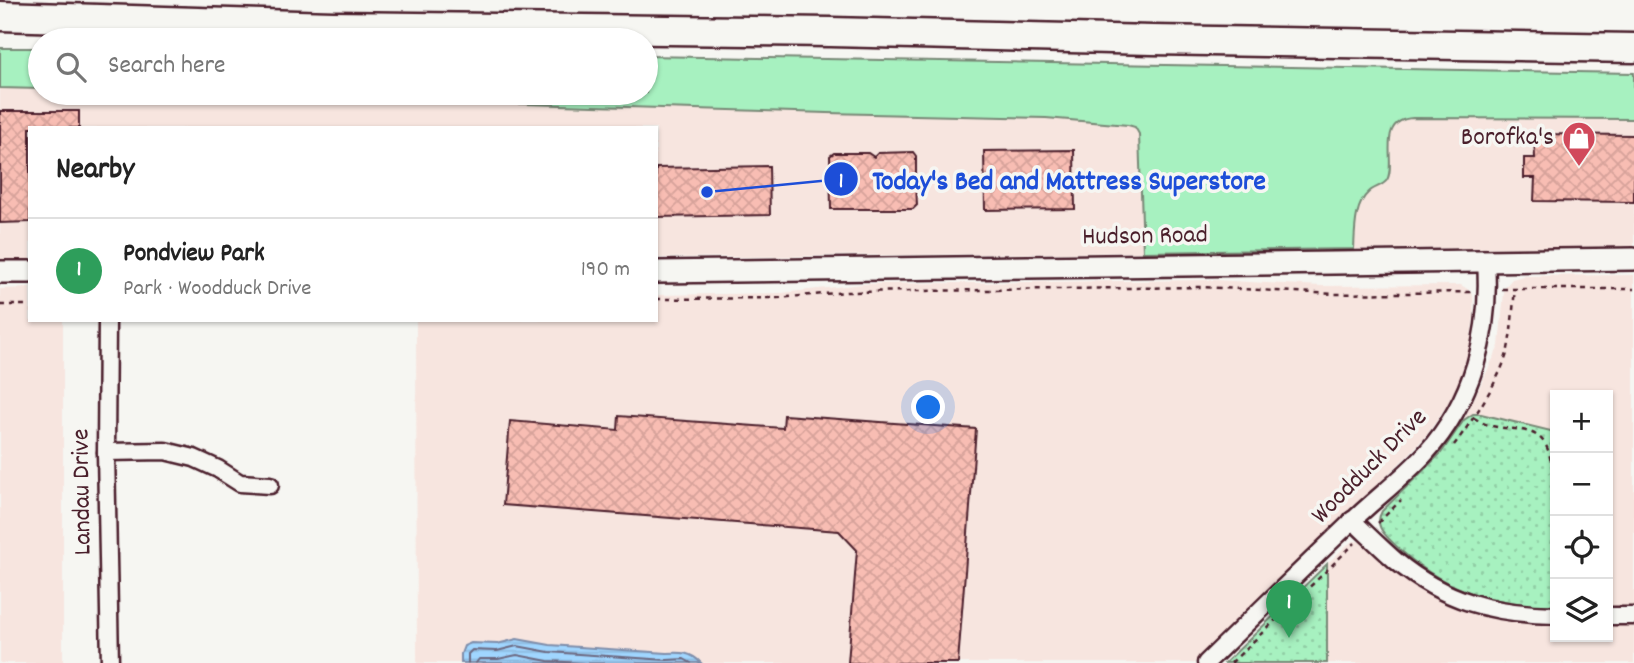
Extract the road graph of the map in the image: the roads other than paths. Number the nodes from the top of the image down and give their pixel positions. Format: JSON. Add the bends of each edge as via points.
{"nodes":[{"id":1,"x":0,"y":16,"type":"edge"},
{"id":2,"x":219,"y":23,"type":"junction"},
{"id":3,"x":63,"y":28,"type":"edge"},
{"id":4,"x":498,"y":28,"type":"edge"},
{"id":5,"x":28,"y":29,"type":"edge"},
{"id":6,"x":0,"y":30,"type":"edge"},
{"id":7,"x":658,"y":30,"type":"edge"},
{"id":8,"x":1538,"y":47,"type":"junction"},
{"id":9,"x":1634,"y":48,"type":"edge"},
{"id":10,"x":1634,"y":54,"type":"edge"},
{"id":11,"x":1634,"y":259,"type":"edge"},
{"id":12,"x":1486,"y":262,"type":"junction"},
{"id":13,"x":0,"y":272,"type":"edge"},
{"id":14,"x":28,"y":272,"type":"edge"},
{"id":15,"x":658,"y":272,"type":"edge"},
{"id":16,"x":107,"y":322,"type":"edge"},
{"id":17,"x":106,"y":452,"type":"junction"},
{"id":18,"x":270,"y":485,"type":"dead end"},
{"id":19,"x":1352,"y":520,"type":"junction"},
{"id":20,"x":1550,"y":615,"type":"edge"},
{"id":21,"x":1613,"y":616,"type":"edge"},
{"id":22,"x":1634,"y":616,"type":"edge"},
{"id":23,"x":110,"y":663,"type":"edge"},
{"id":24,"x":1206,"y":663,"type":"edge"}],
"edges":[{"from":1,"to":2,"type":"highway"},
{"from":2,"to":3,"type":"highway"},
{"from":2,"to":4,"type":"highway"},
{"from":5,"to":6,"type":"highway"},
{"from":7,"to":8,"type":"highway"},
{"from":8,"to":9,"type":"highway"},
{"from":8,"to":10,"type":"highway"},
{"from":11,"to":12,"type":"street","name":"Hudson Road"},
{"from":12,"to":15,"type":"street","name":"Hudson Road"},
{"from":12,"to":19,"type":"street","name":"Woodduck Drive","via":[[1485,323],[1466,393],[1424,454]]},
{"from":13,"to":14,"type":"street"},
{"from":16,"to":17,"type":"street","name":"Landau Drive"},
{"from":17,"to":18,"type":"street","via":[[165,452],[194,458],[240,483]]},
{"from":17,"to":23,"type":"street","name":"Landau Drive"},
{"from":19,"to":20,"type":"street","via":[[1397,562],[1441,591],[1491,610]]},
{"from":19,"to":24,"type":"street","name":"Woodduck Drive"},
{"from":21,"to":22,"type":"street"}]}
